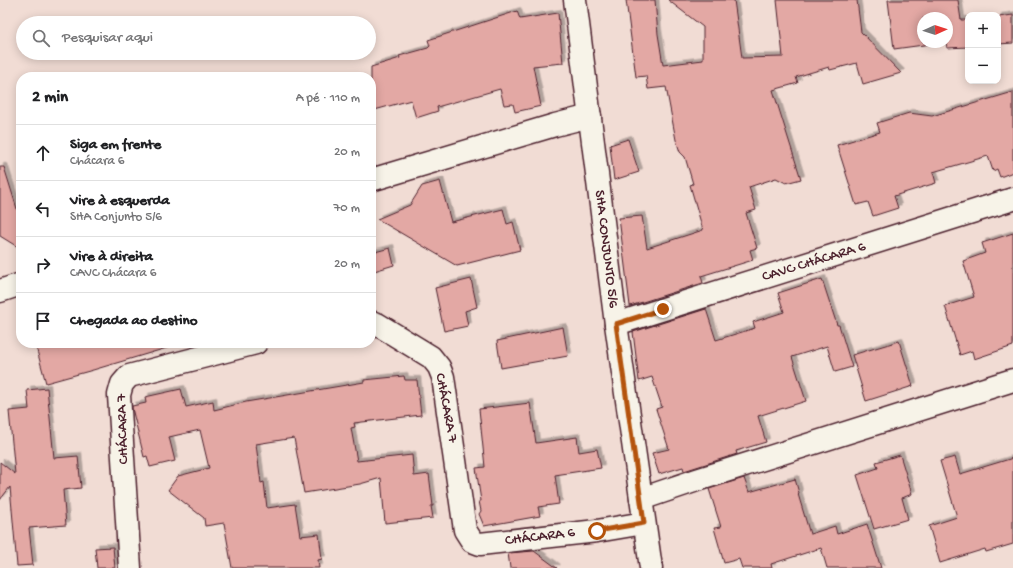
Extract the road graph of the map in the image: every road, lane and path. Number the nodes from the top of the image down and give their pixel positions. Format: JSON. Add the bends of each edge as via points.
{"nodes":[{"id":1,"x":575,"y":0,"type":"edge"},
{"id":2,"x":590,"y":116,"type":"junction"},
{"id":3,"x":376,"y":179,"type":"edge"},
{"id":4,"x":1013,"y":199,"type":"edge"},
{"id":5,"x":16,"y":286,"type":"edge"},
{"id":6,"x":0,"y":291,"type":"edge"},
{"id":7,"x":376,"y":324,"type":"edge"},
{"id":8,"x":616,"y":324,"type":"junction"},
{"id":9,"x":237,"y":348,"type":"edge"},
{"id":10,"x":1013,"y":380,"type":"edge"},
{"id":11,"x":641,"y":499,"type":"junction"},
{"id":12,"x":644,"y":523,"type":"junction"},
{"id":13,"x":465,"y":530,"type":"joint"},
{"id":14,"x":130,"y":568,"type":"edge"},
{"id":15,"x":651,"y":568,"type":"edge"}],
"edges":[{"from":1,"to":2,"type":"street","name":"SHA CONJUNTO 5/6"},
{"from":2,"to":3,"type":"street"},
{"from":2,"to":8,"type":"street","name":"SHA CONJUNTO 5/6"},
{"from":4,"to":8,"type":"street","name":"CAVC CHÁCARA 6"},
{"from":5,"to":6,"type":"street"},
{"from":7,"to":13,"type":"street","name":"CHÁCARA 7","via":[[431,357],[443,377]]},
{"from":8,"to":11,"type":"street","name":"SHA CONJUNTO 5/6"},
{"from":9,"to":14,"type":"street","name":"CHÁCARA 7","via":[[129,376],[122,384],[119,395]]},
{"from":10,"to":11,"type":"street"},
{"from":11,"to":12,"type":"street","name":"SHA CONJUNTO 5/6"},
{"from":12,"to":13,"type":"street","name":"CHÁCARA 6","via":[[480,544],[472,541]]},
{"from":12,"to":15,"type":"street","name":"SHA CONJUNTO 5/6"}]}
